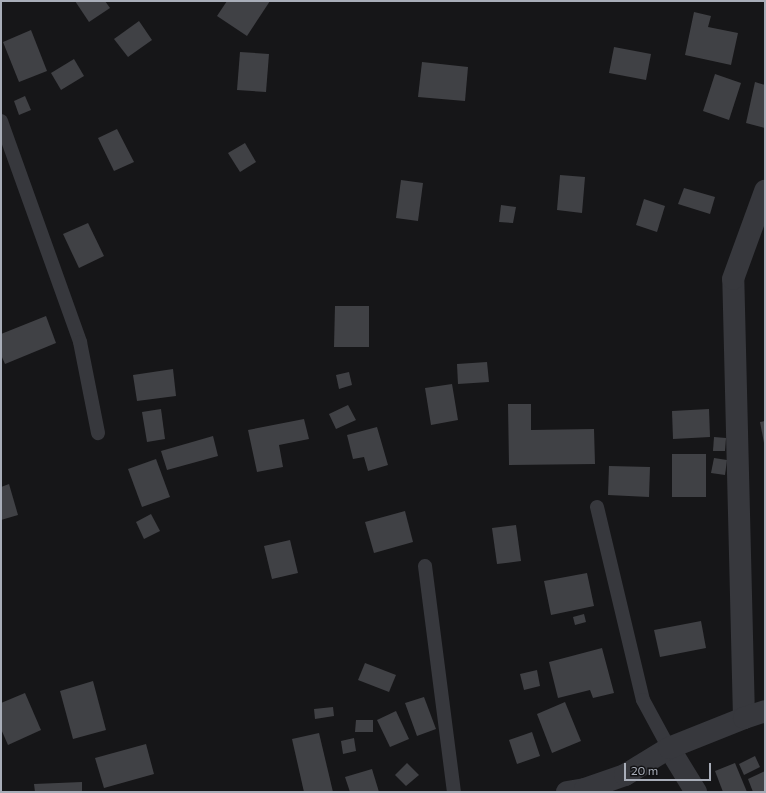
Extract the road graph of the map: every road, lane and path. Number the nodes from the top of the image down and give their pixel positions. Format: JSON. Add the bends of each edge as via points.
{"nodes":[{"id":1,"x":1,"y":121,"type":"edge"},
{"id":2,"x":765,"y":191,"type":"edge"},
{"id":3,"x":98,"y":432,"type":"dead end"},
{"id":4,"x":597,"y":506,"type":"dead end"},
{"id":5,"x":425,"y":566,"type":"dead end"},
{"id":6,"x":765,"y":711,"type":"edge"},
{"id":7,"x":744,"y":718,"type":"junction"},
{"id":8,"x":669,"y":748,"type":"junction"},
{"id":9,"x":454,"y":792,"type":"edge"},
{"id":10,"x":566,"y":792,"type":"edge"},
{"id":11,"x":696,"y":792,"type":"edge"}],
"edges":[{"from":1,"to":3,"type":"lane","via":[[80,342]]},
{"from":2,"to":7,"type":"street","via":[[733,278]]},
{"from":4,"to":8,"type":"lane","via":[[643,700]]},
{"from":5,"to":9,"type":"lane"},
{"from":6,"to":7,"type":"street"},
{"from":7,"to":8,"type":"street"},
{"from":8,"to":10,"type":"street","via":[[625,775],[585,789]]},
{"from":8,"to":11,"type":"street"}]}
